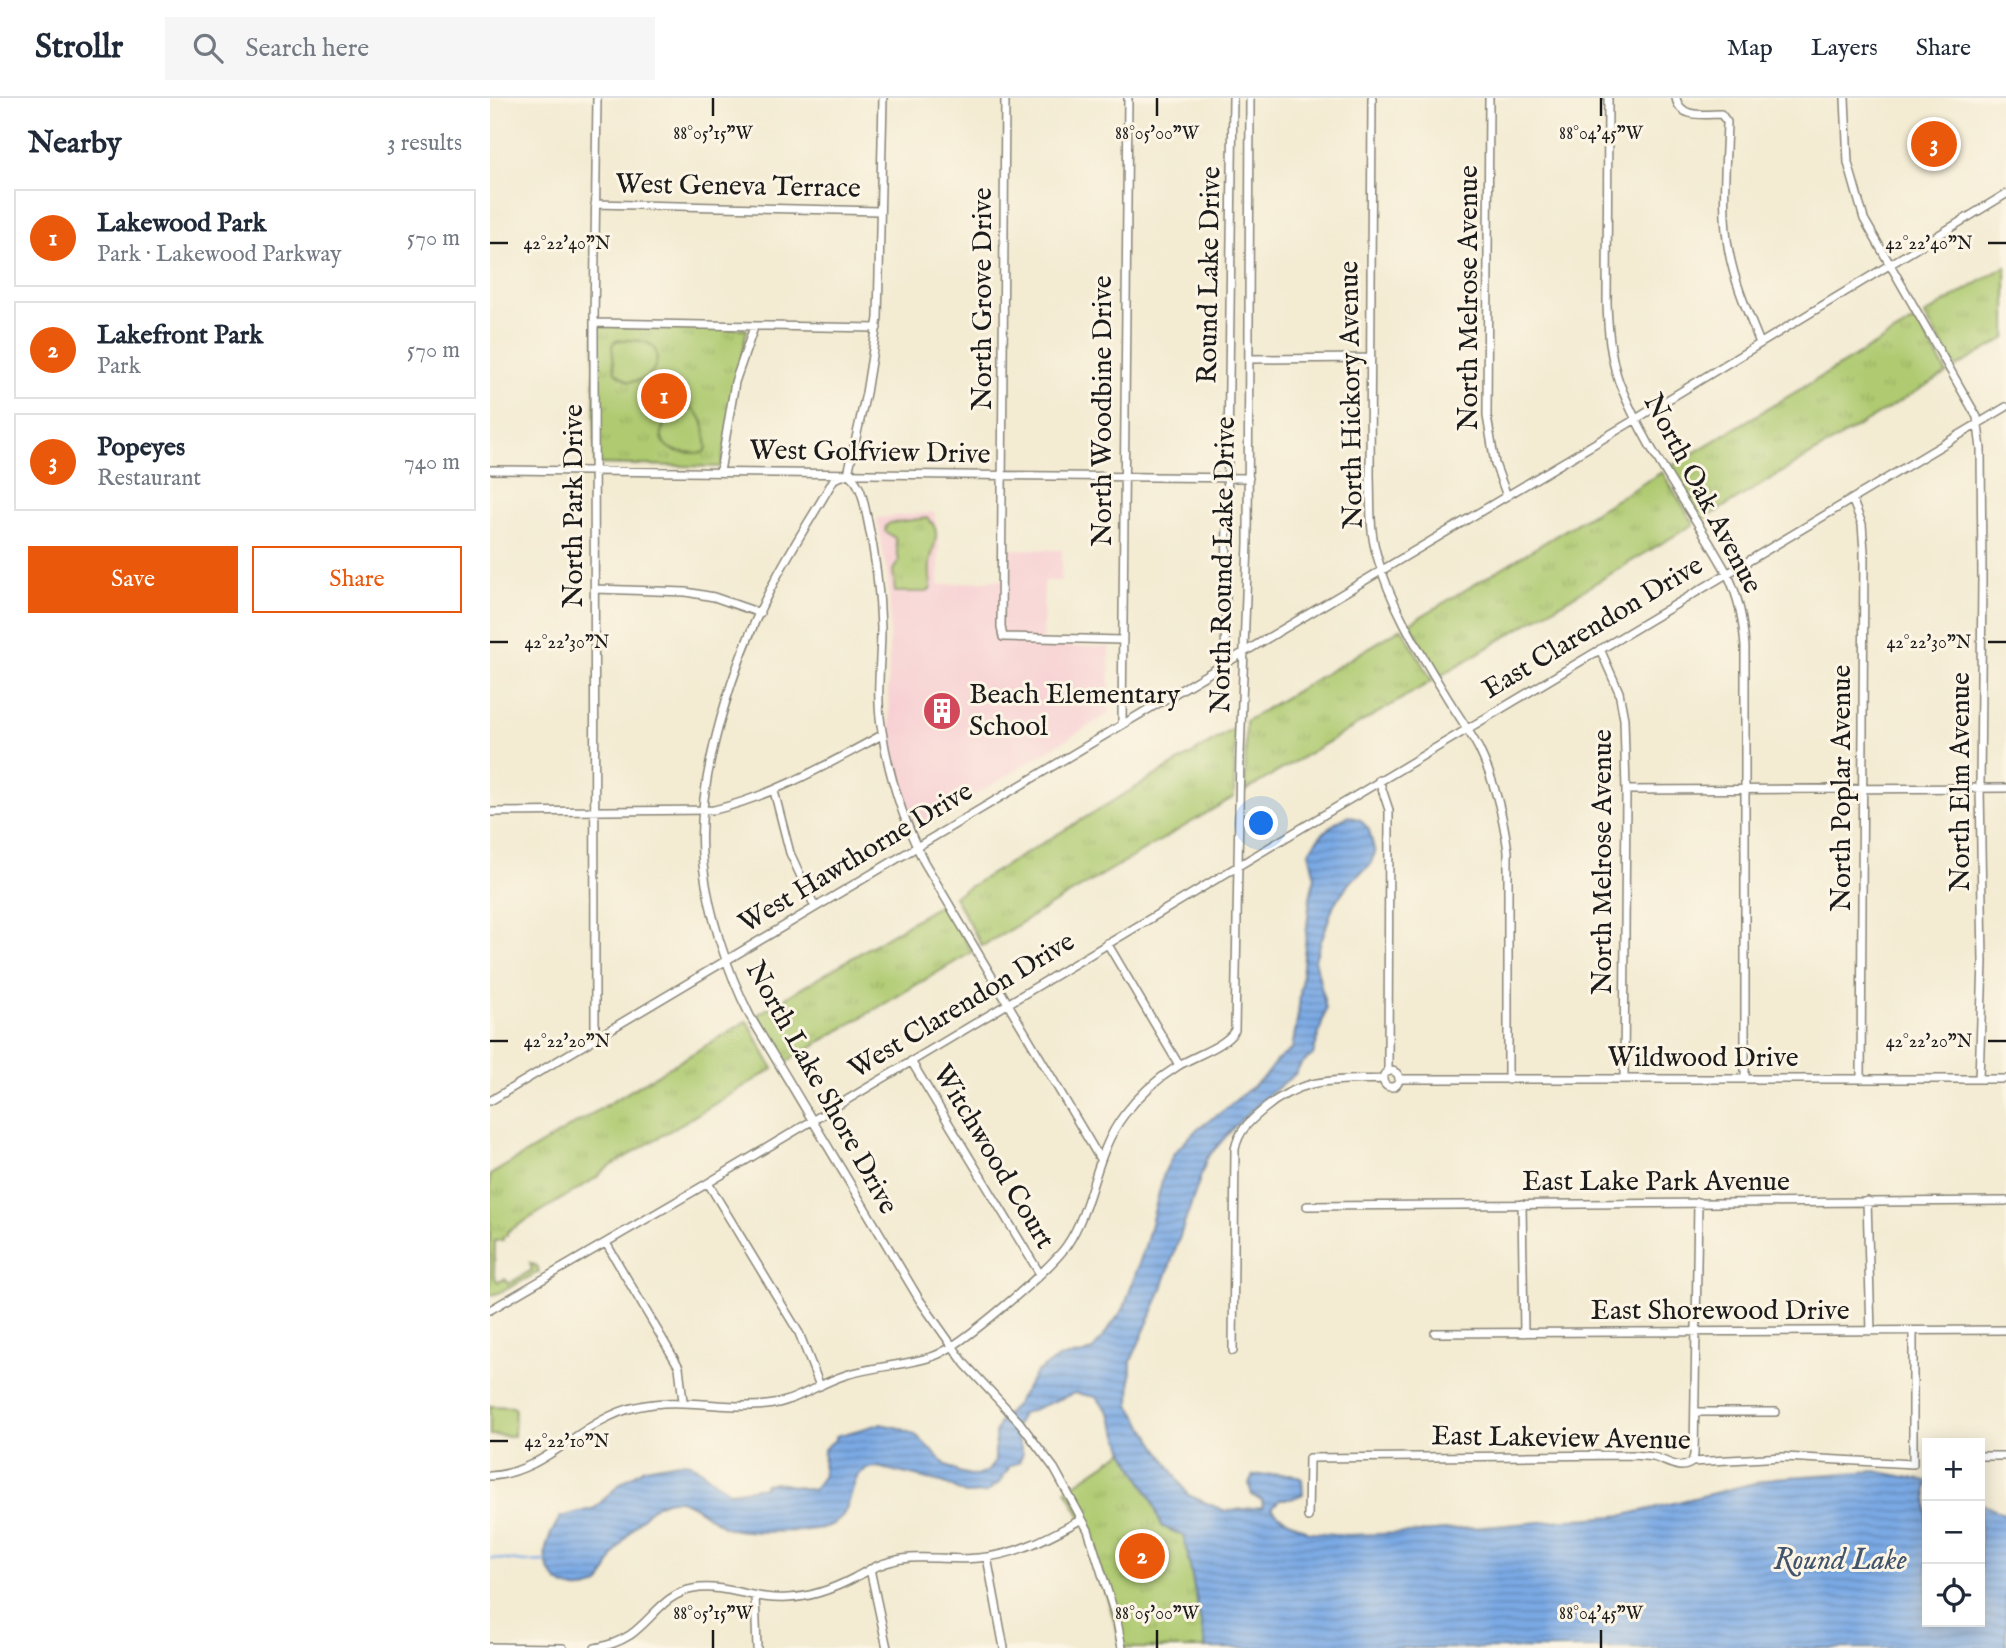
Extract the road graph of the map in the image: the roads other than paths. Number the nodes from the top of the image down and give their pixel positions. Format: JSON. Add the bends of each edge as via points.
{"nodes":[{"id":1,"x":597,"y":98,"type":"edge"},
{"id":2,"x":883,"y":98,"type":"edge"},
{"id":3,"x":1005,"y":98,"type":"edge"},
{"id":4,"x":1128,"y":98,"type":"edge"},
{"id":5,"x":1233,"y":98,"type":"edge"},
{"id":6,"x":1250,"y":98,"type":"edge"},
{"id":7,"x":1372,"y":98,"type":"edge"},
{"id":8,"x":1489,"y":98,"type":"edge"},
{"id":9,"x":1608,"y":98,"type":"edge"},
{"id":10,"x":1676,"y":98,"type":"edge"},
{"id":11,"x":1845,"y":98,"type":"edge"},
{"id":12,"x":2006,"y":194,"type":"edge"},
{"id":13,"x":595,"y":204,"type":"junction"},
{"id":14,"x":880,"y":211,"type":"junction"},
{"id":15,"x":1889,"y":265,"type":"junction"},
{"id":16,"x":594,"y":323,"type":"junction"},
{"id":17,"x":754,"y":327,"type":"junction"},
{"id":18,"x":877,"y":328,"type":"junction"},
{"id":19,"x":1760,"y":343,"type":"junction"},
{"id":20,"x":1370,"y":358,"type":"junction"},
{"id":21,"x":1249,"y":359,"type":"junction"},
{"id":22,"x":2006,"y":408,"type":"edge"},
{"id":23,"x":1636,"y":419,"type":"junction"},
{"id":24,"x":1978,"y":424,"type":"junction"},
{"id":25,"x":490,"y":470,"type":"edge"},
{"id":26,"x":595,"y":470,"type":"junction"},
{"id":27,"x":720,"y":471,"type":"junction"},
{"id":28,"x":848,"y":474,"type":"junction"},
{"id":29,"x":1002,"y":475,"type":"junction"},
{"id":30,"x":1125,"y":477,"type":"junction"},
{"id":31,"x":1228,"y":478,"type":"junction"},
{"id":32,"x":1249,"y":478,"type":"junction"},
{"id":33,"x":1507,"y":496,"type":"junction"},
{"id":34,"x":1852,"y":499,"type":"junction"},
{"id":35,"x":1382,"y":570,"type":"junction"},
{"id":36,"x":1727,"y":573,"type":"junction"},
{"id":37,"x":595,"y":589,"type":"junction"},
{"id":38,"x":760,"y":613,"type":"junction"},
{"id":39,"x":1122,"y":640,"type":"junction"},
{"id":40,"x":1600,"y":649,"type":"junction"},
{"id":41,"x":1244,"y":652,"type":"junction"},
{"id":42,"x":1225,"y":663,"type":"junction"},
{"id":43,"x":1122,"y":725,"type":"junction"},
{"id":44,"x":1466,"y":728,"type":"junction"},
{"id":45,"x":882,"y":735,"type":"junction"},
{"id":46,"x":1379,"y":780,"type":"junction"},
{"id":47,"x":1863,"y":788,"type":"junction"},
{"id":48,"x":1980,"y":788,"type":"junction"},
{"id":49,"x":2006,"y":788,"type":"edge"},
{"id":50,"x":1745,"y":789,"type":"junction"},
{"id":51,"x":1626,"y":790,"type":"junction"},
{"id":52,"x":774,"y":791,"type":"junction"},
{"id":53,"x":490,"y":812,"type":"edge"},
{"id":54,"x":596,"y":812,"type":"junction"},
{"id":55,"x":704,"y":812,"type":"junction"},
{"id":56,"x":916,"y":847,"type":"junction"},
{"id":57,"x":1239,"y":864,"type":"junction"},
{"id":58,"x":815,"y":907,"type":"junction"},
{"id":59,"x":1107,"y":943,"type":"junction"},
{"id":60,"x":725,"y":961,"type":"junction"},
{"id":61,"x":1009,"y":1002,"type":"junction"},
{"id":62,"x":595,"y":1039,"type":"junction"},
{"id":63,"x":911,"y":1061,"type":"junction"},
{"id":64,"x":1179,"y":1065,"type":"junction"},
{"id":65,"x":1388,"y":1072,"type":"junction"},
{"id":66,"x":1383,"y":1079,"type":"junction"},
{"id":67,"x":1399,"y":1079,"type":"junction"},
{"id":68,"x":1624,"y":1079,"type":"junction"},
{"id":69,"x":1745,"y":1079,"type":"junction"},
{"id":70,"x":1861,"y":1079,"type":"junction"},
{"id":71,"x":1979,"y":1079,"type":"junction"},
{"id":72,"x":2006,"y":1079,"type":"edge"},
{"id":73,"x":1508,"y":1080,"type":"junction"},
{"id":74,"x":490,"y":1101,"type":"edge"},
{"id":75,"x":812,"y":1121,"type":"junction"},
{"id":76,"x":1100,"y":1159,"type":"junction"},
{"id":77,"x":708,"y":1183,"type":"junction"},
{"id":78,"x":1867,"y":1201,"type":"junction"},
{"id":79,"x":2006,"y":1201,"type":"edge"},
{"id":80,"x":1698,"y":1202,"type":"junction"},
{"id":81,"x":1522,"y":1204,"type":"junction"},
{"id":82,"x":1307,"y":1206,"type":"dead end"},
{"id":83,"x":607,"y":1243,"type":"junction"},
{"id":84,"x":1040,"y":1274,"type":"junction"},
{"id":85,"x":490,"y":1310,"type":"edge"},
{"id":86,"x":2006,"y":1330,"type":"edge"},
{"id":87,"x":1871,"y":1331,"type":"junction"},
{"id":88,"x":1913,"y":1331,"type":"junction"},
{"id":89,"x":1695,"y":1332,"type":"junction"},
{"id":90,"x":1435,"y":1333,"type":"dead end"},
{"id":91,"x":1524,"y":1333,"type":"junction"},
{"id":92,"x":952,"y":1346,"type":"junction"},
{"id":93,"x":1233,"y":1351,"type":"dead end"},
{"id":94,"x":820,"y":1386,"type":"junction"},
{"id":95,"x":683,"y":1401,"type":"junction"},
{"id":96,"x":1695,"y":1412,"type":"junction"},
{"id":97,"x":1776,"y":1412,"type":"dead end"},
{"id":98,"x":1985,"y":1456,"type":"edge"},
{"id":99,"x":2006,"y":1457,"type":"edge"},
{"id":100,"x":1692,"y":1462,"type":"junction"},
{"id":101,"x":490,"y":1476,"type":"edge"},
{"id":102,"x":1308,"y":1517,"type":"dead end"},
{"id":103,"x":1082,"y":1519,"type":"junction"},
{"id":104,"x":988,"y":1557,"type":"junction"},
{"id":105,"x":870,"y":1569,"type":"junction"},
{"id":106,"x":755,"y":1596,"type":"junction"},
{"id":107,"x":490,"y":1647,"type":"edge"},
{"id":108,"x":563,"y":1648,"type":"edge"},
{"id":109,"x":595,"y":1648,"type":"edge"},
{"id":110,"x":757,"y":1648,"type":"edge"},
{"id":111,"x":887,"y":1648,"type":"edge"},
{"id":112,"x":1004,"y":1648,"type":"edge"},
{"id":113,"x":1122,"y":1648,"type":"edge"}],
"edges":[{"from":1,"to":13,"type":"street","name":"North Park Drive"},
{"from":2,"to":14,"type":"street"},
{"from":3,"to":29,"type":"street","name":"North Grove Drive"},
{"from":4,"to":30,"type":"street","name":"North Woodbine Drive"},
{"from":5,"to":31,"type":"street","name":"Round Lake Drive"},
{"from":6,"to":21,"type":"street","name":"North Round Lake Drive"},
{"from":7,"to":20,"type":"street","name":"North Hickory Avenue"},
{"from":8,"to":33,"type":"street","name":"North Melrose Avenue","via":[[1487,416],[1495,464]]},
{"from":9,"to":23,"type":"street","name":"North Oak Avenue","via":[[1608,332],[1619,382]]},
{"from":10,"to":19,"type":"street","via":[[1690,114],[1721,114],[1727,122],[1728,248]]},
{"from":11,"to":15,"type":"street","name":"North Elm Avenue","via":[[1848,163],[1855,192]]},
{"from":12,"to":15,"type":"street","name":"West Hawthorne Drive"},
{"from":13,"to":14,"type":"street","name":"West Geneva Terrace"},
{"from":13,"to":16,"type":"street","name":"North Park Drive"},
{"from":14,"to":18,"type":"street"},
{"from":15,"to":19,"type":"street","name":"West Hawthorne Drive"},
{"from":15,"to":24,"type":"street","name":"North Elm Avenue","via":[[1971,403]]},
{"from":16,"to":17,"type":"street"},
{"from":16,"to":26,"type":"street","name":"North Park Drive"},
{"from":17,"to":18,"type":"street"},
{"from":17,"to":27,"type":"street","via":[[736,382]]},
{"from":18,"to":28,"type":"street"},
{"from":19,"to":23,"type":"street","name":"West Hawthorne Drive"},
{"from":20,"to":21,"type":"street"},
{"from":20,"to":35,"type":"street","name":"North Hickory Avenue","via":[[1372,526]]},
{"from":21,"to":32,"type":"street","name":"North Round Lake Drive"},
{"from":22,"to":24,"type":"street","name":"East Clarendon Drive"},
{"from":23,"to":33,"type":"street","name":"West Hawthorne Drive"},
{"from":23,"to":36,"type":"street","name":"North Oak Avenue"},
{"from":24,"to":34,"type":"street","name":"East Clarendon Drive"},
{"from":24,"to":48,"type":"street","name":"North Elm Avenue"},
{"from":25,"to":26,"type":"street","name":"West Golfview Drive"},
{"from":26,"to":27,"type":"street","name":"West Golfview Drive"},
{"from":26,"to":37,"type":"street","name":"North Park Drive"},
{"from":27,"to":28,"type":"street","name":"West Golfview Drive"},
{"from":28,"to":29,"type":"street","name":"West Golfview Drive"},
{"from":28,"to":38,"type":"street","name":"North Lake Shore Drive","via":[[834,479]]},
{"from":28,"to":45,"type":"street","via":[[860,488],[879,592]]},
{"from":29,"to":30,"type":"street","name":"West Golfview Drive"},
{"from":29,"to":39,"type":"street","name":"North Grove Drive","via":[[1003,637]]},
{"from":30,"to":31,"type":"street","name":"West Golfview Drive"},
{"from":30,"to":39,"type":"street","name":"North Woodbine Drive"},
{"from":31,"to":32,"type":"street","name":"West Golfview Drive"},
{"from":31,"to":42,"type":"street","name":"Round Lake Drive"},
{"from":32,"to":41,"type":"street","name":"North Round Lake Drive"},
{"from":33,"to":35,"type":"street","name":"West Hawthorne Drive"},
{"from":34,"to":36,"type":"street","name":"East Clarendon Drive"},
{"from":34,"to":47,"type":"street","name":"North Poplar Avenue","via":[[1862,524],[1864,551]]},
{"from":35,"to":41,"type":"street","name":"West Hawthorne Drive"},
{"from":35,"to":44,"type":"street","name":"North Hickory Avenue","via":[[1394,603]]},
{"from":36,"to":40,"type":"street","name":"East Clarendon Drive"},
{"from":36,"to":50,"type":"street","name":"North Oak Avenue","via":[[1738,596],[1745,647]]},
{"from":37,"to":38,"type":"street","via":[[686,592]]},
{"from":37,"to":54,"type":"street","name":"North Park Drive"},
{"from":38,"to":55,"type":"street","name":"North Lake Shore Drive","via":[[723,711]]},
{"from":39,"to":43,"type":"street","name":"North Woodbine Drive"},
{"from":40,"to":44,"type":"street","name":"East Clarendon Drive"},
{"from":40,"to":51,"type":"street","name":"North Melrose Avenue","via":[[1619,692],[1624,719]]},
{"from":41,"to":42,"type":"street","name":"West Hawthorne Drive"},
{"from":41,"to":57,"type":"street","name":"North Round Lake Drive"},
{"from":42,"to":43,"type":"street","name":"West Hawthorne Drive"},
{"from":43,"to":56,"type":"street","name":"West Hawthorne Drive"},
{"from":44,"to":46,"type":"street","name":"East Clarendon Drive"},
{"from":44,"to":73,"type":"street","name":"North Hickory Avenue","via":[[1497,794],[1508,851]]},
{"from":45,"to":52,"type":"street"},
{"from":45,"to":56,"type":"street","via":[[894,794]]},
{"from":46,"to":57,"type":"street","name":"East Clarendon Drive"},
{"from":46,"to":65,"type":"street","via":[[1389,810]]},
{"from":47,"to":48,"type":"street"},
{"from":47,"to":50,"type":"street"},
{"from":47,"to":70,"type":"street","name":"North Poplar Avenue"},
{"from":48,"to":49,"type":"street"},
{"from":48,"to":71,"type":"street","name":"North Elm Avenue","via":[[1983,962]]},
{"from":50,"to":51,"type":"street"},
{"from":50,"to":69,"type":"street","name":"North Oak Avenue"},
{"from":51,"to":68,"type":"street","name":"North Melrose Avenue"},
{"from":52,"to":55,"type":"street"},
{"from":52,"to":58,"type":"street","via":[[790,852]]},
{"from":53,"to":54,"type":"street"},
{"from":54,"to":55,"type":"street"},
{"from":54,"to":62,"type":"street","name":"North Park Drive"},
{"from":55,"to":60,"type":"street","name":"North Lake Shore Drive","via":[[703,864]]},
{"from":56,"to":58,"type":"street","name":"West Hawthorne Drive"},
{"from":56,"to":61,"type":"street"},
{"from":57,"to":59,"type":"street","name":"West Clarendon Drive"},
{"from":57,"to":64,"type":"street","name":"North Round Lake Drive","via":[[1234,1033]]},
{"from":58,"to":60,"type":"street","name":"West Hawthorne Drive"},
{"from":59,"to":61,"type":"street","name":"West Clarendon Drive"},
{"from":59,"to":64,"type":"street"},
{"from":60,"to":62,"type":"street","name":"West Hawthorne Drive"},
{"from":60,"to":75,"type":"street","name":"North Lake Shore Drive","via":[[750,1016]]},
{"from":61,"to":63,"type":"street","name":"West Clarendon Drive"},
{"from":61,"to":76,"type":"street"},
{"from":62,"to":74,"type":"street","name":"West Hawthorne Drive"},
{"from":63,"to":75,"type":"street","name":"West Clarendon Drive"},
{"from":63,"to":84,"type":"street","name":"Witchwood Court"},
{"from":64,"to":76,"type":"street","via":[[1137,1098]]},
{"from":65,"to":66,"type":"street"},
{"from":65,"to":67,"type":"street","via":[[1395,1072]]},
{"from":66,"to":67,"type":"street","name":"Wildwood Drive","via":[[1391,1087]]},
{"from":66,"to":93,"type":"street","name":"Wildwood Drive","via":[[1293,1089],[1238,1136]]},
{"from":67,"to":73,"type":"street","name":"Wildwood Drive"},
{"from":68,"to":69,"type":"street","name":"Wildwood Drive"},
{"from":68,"to":73,"type":"street","name":"Wildwood Drive"},
{"from":69,"to":70,"type":"street","name":"Wildwood Drive"},
{"from":70,"to":71,"type":"street","name":"Wildwood Drive"},
{"from":71,"to":72,"type":"street","name":"Wildwood Drive"},
{"from":75,"to":77,"type":"street","name":"West Clarendon Drive"},
{"from":75,"to":92,"type":"street","name":"North Lake Shore Drive"},
{"from":76,"to":84,"type":"street","via":[[1078,1225],[1067,1245]]},
{"from":77,"to":83,"type":"street","name":"West Clarendon Drive"},
{"from":77,"to":94,"type":"street","via":[[799,1333]]},
{"from":78,"to":79,"type":"street","name":"East Lake Park Avenue"},
{"from":78,"to":80,"type":"street","name":"East Lake Park Avenue"},
{"from":78,"to":87,"type":"street"},
{"from":80,"to":81,"type":"street","name":"East Lake Park Avenue"},
{"from":80,"to":89,"type":"street"},
{"from":81,"to":82,"type":"street","name":"East Lake Park Avenue"},
{"from":81,"to":91,"type":"street"},
{"from":83,"to":85,"type":"street","name":"West Clarendon Drive"},
{"from":83,"to":95,"type":"street","via":[[674,1358],[682,1379]]},
{"from":84,"to":92,"type":"street"},
{"from":86,"to":88,"type":"street","name":"East Shorewood Drive"},
{"from":87,"to":88,"type":"street","name":"East Shorewood Drive"},
{"from":87,"to":89,"type":"street","name":"East Shorewood Drive"},
{"from":88,"to":100,"type":"street","name":"East Lakeview Avenue","via":[[1913,1464],[1784,1457]]},
{"from":89,"to":91,"type":"street","name":"East Shorewood Drive"},
{"from":89,"to":96,"type":"street"},
{"from":90,"to":91,"type":"street","name":"East Shorewood Drive"},
{"from":92,"to":94,"type":"street","via":[[936,1356],[847,1374]]},
{"from":92,"to":103,"type":"street","name":"North Lake Shore Drive","via":[[1054,1468]]},
{"from":94,"to":95,"type":"street","via":[[772,1405],[754,1407]]},
{"from":95,"to":101,"type":"street","via":[[647,1404],[613,1414],[530,1466]]},
{"from":96,"to":97,"type":"street"},
{"from":96,"to":100,"type":"street"},
{"from":98,"to":99,"type":"street"},
{"from":100,"to":102,"type":"street","name":"East Lakeview Avenue","via":[[1680,1466],[1634,1455],[1309,1458]]},
{"from":103,"to":104,"type":"street","via":[[1016,1551]]},
{"from":103,"to":113,"type":"street","name":"North Lake Shore Drive","via":[[1104,1577]]},
{"from":104,"to":105,"type":"street","via":[[896,1560]]},
{"from":104,"to":112,"type":"street"},
{"from":105,"to":106,"type":"street","via":[[806,1597]]},
{"from":105,"to":111,"type":"street"},
{"from":106,"to":109,"type":"street","via":[[693,1589],[657,1607],[629,1635]]},
{"from":106,"to":110,"type":"street"},
{"from":107,"to":108,"type":"street"}]}
